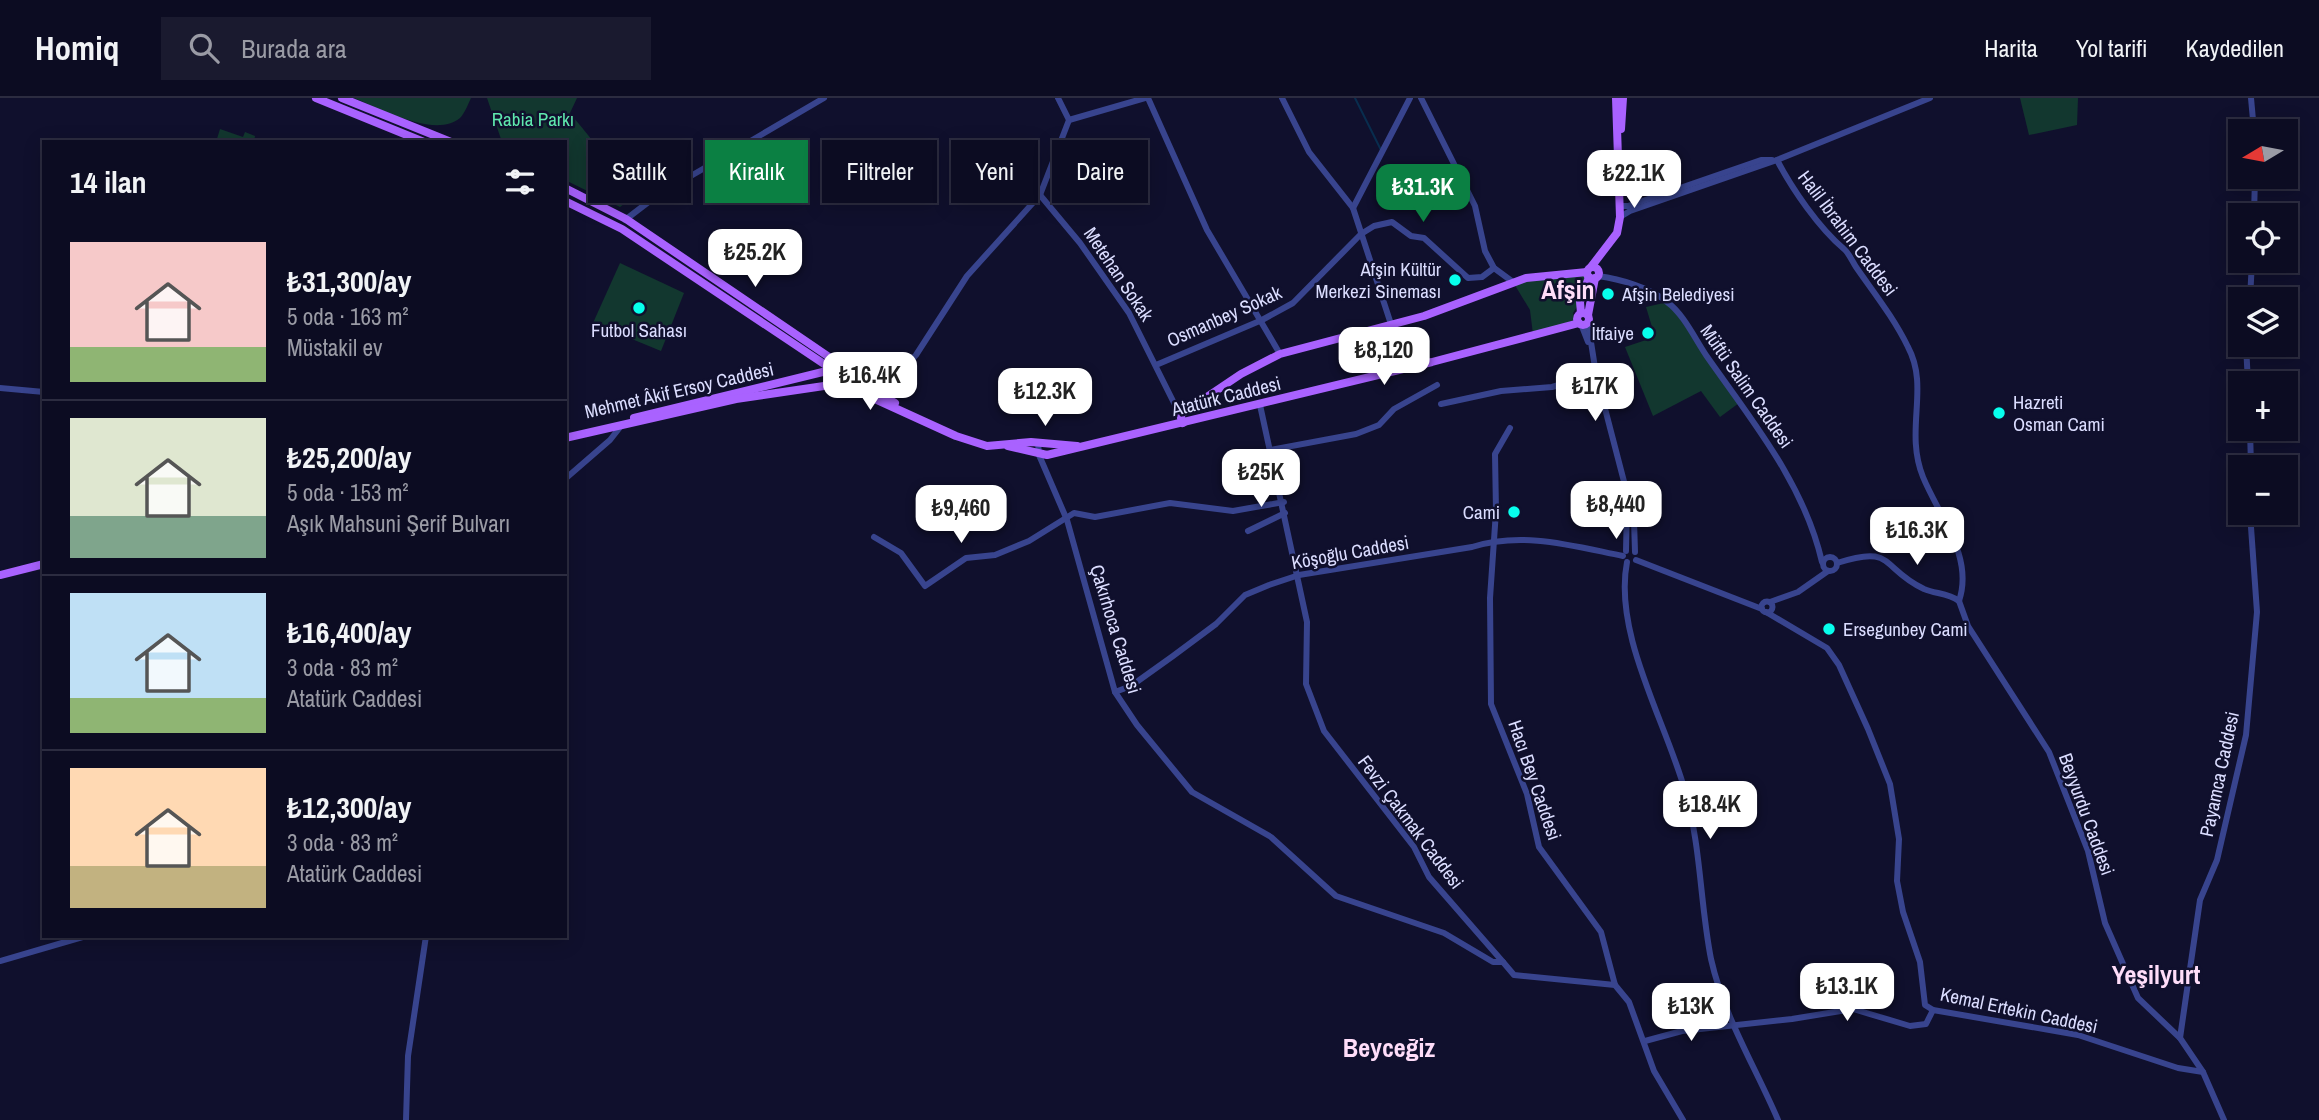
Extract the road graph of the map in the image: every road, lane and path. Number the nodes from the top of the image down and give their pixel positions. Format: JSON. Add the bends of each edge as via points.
{"nodes":[{"id":1,"x":316,"y":98,"type":"edge"},
{"id":2,"x":342,"y":98,"type":"edge"},
{"id":3,"x":824,"y":98,"type":"edge"},
{"id":4,"x":1058,"y":98,"type":"edge"},
{"id":5,"x":1146,"y":98,"type":"edge"},
{"id":6,"x":1282,"y":98,"type":"edge"},
{"id":7,"x":1410,"y":98,"type":"edge"},
{"id":8,"x":1421,"y":98,"type":"edge"},
{"id":9,"x":1616,"y":98,"type":"edge"},
{"id":10,"x":1623,"y":98,"type":"edge"},
{"id":11,"x":1930,"y":98,"type":"edge"},
{"id":12,"x":2250,"y":98,"type":"edge"},
{"id":13,"x":2253,"y":119,"type":"edge"},
{"id":14,"x":1069,"y":120,"type":"junction"},
{"id":15,"x":419,"y":140,"type":"edge"},
{"id":16,"x":446,"y":140,"type":"edge"},
{"id":17,"x":1618,"y":160,"type":"junction"},
{"id":18,"x":1777,"y":160,"type":"junction"},
{"id":19,"x":567,"y":189,"type":"edge"},
{"id":20,"x":1040,"y":195,"type":"junction"},
{"id":21,"x":567,"y":202,"type":"edge"},
{"id":22,"x":1620,"y":206,"type":"junction"},
{"id":23,"x":1353,"y":208,"type":"junction"},
{"id":24,"x":1620,"y":217,"type":"junction"},
{"id":25,"x":626,"y":219,"type":"junction"},
{"id":26,"x":622,"y":229,"type":"junction"},
{"id":27,"x":1361,"y":234,"type":"junction"},
{"id":28,"x":1494,"y":268,"type":"junction"},
{"id":29,"x":1593,"y":273,"type":"junction"},
{"id":30,"x":1513,"y":282,"type":"junction"},
{"id":31,"x":1262,"y":320,"type":"junction"},
{"id":32,"x":1583,"y":320,"type":"junction"},
{"id":33,"x":1391,"y":323,"type":"junction"},
{"id":34,"x":1280,"y":354,"type":"junction"},
{"id":35,"x":1156,"y":365,"type":"junction"},
{"id":36,"x":1405,"y":367,"type":"junction"},
{"id":37,"x":840,"y":369,"type":"junction"},
{"id":38,"x":1596,"y":374,"type":"junction"},
{"id":39,"x":844,"y":381,"type":"junction"},
{"id":40,"x":1437,"y":385,"type":"dead end"},
{"id":41,"x":0,"y":387,"type":"edge"},
{"id":42,"x":831,"y":388,"type":"dead end"},
{"id":43,"x":853,"y":389,"type":"junction"},
{"id":44,"x":42,"y":392,"type":"edge"},
{"id":45,"x":881,"y":394,"type":"junction"},
{"id":46,"x":1441,"y":404,"type":"dead end"},
{"id":47,"x":1260,"y":405,"type":"junction"},
{"id":48,"x":1181,"y":419,"type":"junction"},
{"id":49,"x":928,"y":422,"type":"junction"},
{"id":50,"x":621,"y":426,"type":"junction"},
{"id":51,"x":1510,"y":428,"type":"dead end"},
{"id":52,"x":567,"y":435,"type":"edge"},
{"id":53,"x":567,"y":435,"type":"edge"},
{"id":54,"x":1038,"y":442,"type":"junction"},
{"id":55,"x":1008,"y":446,"type":"junction"},
{"id":56,"x":1083,"y":447,"type":"junction"},
{"id":57,"x":1270,"y":450,"type":"junction"},
{"id":58,"x":1039,"y":455,"type":"junction"},
{"id":59,"x":567,"y":477,"type":"edge"},
{"id":60,"x":1627,"y":493,"type":"junction"},
{"id":61,"x":1284,"y":502,"type":"junction"},
{"id":62,"x":1285,"y":513,"type":"junction"},
{"id":63,"x":1067,"y":520,"type":"junction"},
{"id":64,"x":2251,"y":525,"type":"edge"},
{"id":65,"x":1248,"y":531,"type":"dead end"},
{"id":66,"x":874,"y":537,"type":"dead end"},
{"id":67,"x":1495,"y":540,"type":"junction"},
{"id":68,"x":1626,"y":540,"type":"junction"},
{"id":69,"x":1636,"y":541,"type":"junction"},
{"id":70,"x":1818,"y":543,"type":"junction"},
{"id":71,"x":1625,"y":556,"type":"junction"},
{"id":72,"x":1635,"y":556,"type":"junction"},
{"id":73,"x":1833,"y":559,"type":"junction"},
{"id":74,"x":42,"y":562,"type":"edge"},
{"id":75,"x":1825,"y":567,"type":"junction"},
{"id":76,"x":0,"y":573,"type":"edge"},
{"id":77,"x":1299,"y":575,"type":"junction"},
{"id":78,"x":1964,"y":589,"type":"junction"},
{"id":79,"x":1952,"y":596,"type":"junction"},
{"id":80,"x":1959,"y":601,"type":"junction"},
{"id":81,"x":1768,"y":607,"type":"junction"},
{"id":82,"x":1115,"y":692,"type":"junction"},
{"id":83,"x":79,"y":938,"type":"edge"},
{"id":84,"x":426,"y":938,"type":"edge"},
{"id":85,"x":0,"y":961,"type":"edge"},
{"id":86,"x":1503,"y":962,"type":"junction"},
{"id":87,"x":1615,"y":985,"type":"junction"},
{"id":88,"x":1933,"y":1010,"type":"junction"},
{"id":89,"x":1732,"y":1023,"type":"junction"},
{"id":90,"x":2180,"y":1038,"type":"junction"},
{"id":91,"x":1645,"y":1041,"type":"junction"},
{"id":92,"x":2203,"y":1072,"type":"junction"},
{"id":93,"x":406,"y":1120,"type":"edge"},
{"id":94,"x":1683,"y":1120,"type":"edge"},
{"id":95,"x":1778,"y":1120,"type":"edge"},
{"id":96,"x":2224,"y":1120,"type":"edge"}],
"edges":[{"from":1,"to":15,"type":"main road"},
{"from":2,"to":16,"type":"main road"},
{"from":3,"to":25,"type":"street","via":[[654,197]]},
{"from":4,"to":14,"type":"street"},
{"from":5,"to":14,"type":"street"},
{"from":5,"to":31,"type":"street","via":[[1207,230]]},
{"from":6,"to":23,"type":"street","via":[[1309,152]]},
{"from":7,"to":23,"type":"street"},
{"from":8,"to":28,"type":"street","via":[[1475,206],[1481,241]]},
{"from":9,"to":17,"type":"main road"},
{"from":10,"to":17,"type":"main road"},
{"from":11,"to":18,"type":"street"},
{"from":12,"to":13,"type":"street"},
{"from":14,"to":20,"type":"street"},
{"from":17,"to":22,"type":"main road"},
{"from":18,"to":22,"type":"street","via":[[1760,160]]},
{"from":18,"to":24,"type":"street"},
{"from":18,"to":78,"type":"street","name":"Halil İbrahim Caddesi","via":[[1790,186],[1873,289],[1914,360],[1916,454],[1956,542]]},
{"from":19,"to":25,"type":"main road"},
{"from":20,"to":35,"type":"street","name":"Metehan Sokak","via":[[1129,313]]},
{"from":20,"to":45,"type":"street","via":[[967,276],[916,355]]},
{"from":21,"to":26,"type":"main road"},
{"from":22,"to":24,"type":"main road"},
{"from":23,"to":27,"type":"street"},
{"from":24,"to":29,"type":"main road"},
{"from":25,"to":26,"type":"street"},
{"from":25,"to":37,"type":"main road"},
{"from":26,"to":37,"type":"main road"},
{"from":27,"to":28,"type":"street","via":[[1392,222],[1411,236],[1424,238],[1468,278]]},
{"from":27,"to":31,"type":"street","name":"Osmanbey Sokak","via":[[1293,303]]},
{"from":27,"to":33,"type":"street"},
{"from":28,"to":30,"type":"street"},
{"from":29,"to":30,"type":"main road"},
{"from":29,"to":32,"type":"main road","via":[[1580,302]]},
{"from":29,"to":70,"type":"street","name":"Müftü Salim Caddesi","via":[[1619,279],[1668,302],[1791,479]]},
{"from":30,"to":33,"type":"main road","via":[[1423,316]]},
{"from":31,"to":34,"type":"street"},
{"from":31,"to":35,"type":"street","name":"Osmanbey Sokak"},
{"from":32,"to":36,"type":"main road","name":"Atatürk Caddesi"},
{"from":32,"to":38,"type":"street"},
{"from":33,"to":34,"type":"main road"},
{"from":33,"to":36,"type":"street"},
{"from":34,"to":48,"type":"main road","via":[[1241,374]]},
{"from":35,"to":48,"type":"street","name":"Metehan Sokak"},
{"from":36,"to":47,"type":"main road","name":"Atatürk Caddesi"},
{"from":37,"to":39,"type":"main road","name":"Atatürk Caddesi"},
{"from":37,"to":39,"type":"main road","via":[[849,377]]},
{"from":37,"to":45,"type":"main road"},
{"from":37,"to":52,"type":"main road","name":"Mehmet Âkif Ersoy Caddesi"},
{"from":38,"to":46,"type":"street","via":[[1552,387],[1501,391]]},
{"from":38,"to":60,"type":"street"},
{"from":39,"to":43,"type":"main road","name":"Atatürk Caddesi"},
{"from":39,"to":50,"type":"main road","name":"Mehmet Âkif Ersoy Caddesi","via":[[837,378],[829,384],[736,399]]},
{"from":40,"to":57,"type":"street","via":[[1394,409],[1379,425],[1356,434]]},
{"from":41,"to":44,"type":"street"},
{"from":42,"to":43,"type":"main road"},
{"from":43,"to":49,"type":"main road","name":"Atatürk Caddesi"},
{"from":45,"to":49,"type":"main road"},
{"from":47,"to":48,"type":"main road","name":"Atatürk Caddesi"},
{"from":47,"to":57,"type":"street","name":"Fevzi Çakmak Caddesi"},
{"from":48,"to":56,"type":"main road","name":"Atatürk Caddesi"},
{"from":49,"to":55,"type":"main road","name":"Atatürk Caddesi","via":[[987,446]]},
{"from":50,"to":53,"type":"main road","name":"Mehmet Âkif Ersoy Caddesi"},
{"from":50,"to":59,"type":"street"},
{"from":51,"to":67,"type":"street","name":"Hacı Bey Caddesi","via":[[1494,454]]},
{"from":54,"to":55,"type":"main road","name":"Atatürk Caddesi"},
{"from":54,"to":56,"type":"main road","name":"Atatürk Caddesi"},
{"from":54,"to":58,"type":"street","name":"Çakırhoca Caddesi"},
{"from":55,"to":58,"type":"main road","name":"Atatürk Caddesi"},
{"from":56,"to":58,"type":"main road","name":"Atatürk Caddesi"},
{"from":57,"to":61,"type":"street","name":"Fevzi Çakmak Caddesi"},
{"from":58,"to":63,"type":"street","name":"Çakırhoca Caddesi"},
{"from":60,"to":68,"type":"street"},
{"from":60,"to":69,"type":"street"},
{"from":61,"to":62,"type":"street","name":"Fevzi Çakmak Caddesi"},
{"from":61,"to":63,"type":"street","via":[[1225,511],[1170,503],[1095,517],[1074,513]]},
{"from":62,"to":65,"type":"street"},
{"from":62,"to":77,"type":"street","name":"Fevzi Çakmak Caddesi"},
{"from":63,"to":66,"type":"street","via":[[995,555],[965,558],[925,586],[901,554]]},
{"from":63,"to":82,"type":"street","name":"Çakırhoca Caddesi"},
{"from":64,"to":90,"type":"street","name":"Payamca Caddesi","via":[[2258,612],[2246,735],[2217,860],[2200,900]]},
{"from":67,"to":71,"type":"street","name":"Köşoğlu Caddesi","via":[[1534,539]]},
{"from":67,"to":77,"type":"street","name":"Köşoğlu Caddesi"},
{"from":67,"to":87,"type":"street","name":"Hacı Bey Caddesi","via":[[1490,598],[1491,704],[1527,794],[1539,847],[1601,932]]},
{"from":68,"to":69,"type":"street"},
{"from":68,"to":71,"type":"street"},
{"from":69,"to":72,"type":"street"},
{"from":70,"to":73,"type":"street"},
{"from":70,"to":75,"type":"street","name":"Müftü Salim Caddesi"},
{"from":71,"to":72,"type":"street"},
{"from":71,"to":72,"type":"street","name":"Köşoğlu Caddesi"},
{"from":71,"to":89,"type":"street","via":[[1627,627],[1687,798],[1712,959]]},
{"from":72,"to":81,"type":"street","via":[[1744,602]]},
{"from":73,"to":75,"type":"street"},
{"from":73,"to":75,"type":"street","via":[[1835,569]]},
{"from":73,"to":79,"type":"street","via":[[1878,556],[1924,589]]},
{"from":74,"to":76,"type":"main road"},
{"from":75,"to":81,"type":"street","via":[[1814,579]]},
{"from":77,"to":82,"type":"street","name":"Köşoğlu Caddesi","via":[[1245,596],[1173,656]]},
{"from":77,"to":86,"type":"street","name":"Fevzi Çakmak Caddesi","via":[[1307,622],[1306,684],[1324,731],[1414,847],[1429,877]]},
{"from":78,"to":79,"type":"street"},
{"from":78,"to":80,"type":"street"},
{"from":79,"to":80,"type":"street"},
{"from":80,"to":90,"type":"street","name":"Beyyurdu Caddesi","via":[[1973,634],[2049,752],[2088,851],[2105,923],[2138,998]]},
{"from":81,"to":88,"type":"street","name":"Kemal Ertekin Caddesi","via":[[1827,649],[1839,665],[1890,784],[1903,912],[1920,962],[1924,1005]]},
{"from":82,"to":86,"type":"street","name":"Çakırhoca Caddesi","via":[[1192,792],[1271,837],[1336,896],[1444,933],[1493,962]]},
{"from":83,"to":85,"type":"street"},
{"from":84,"to":93,"type":"street","via":[[408,1056]]},
{"from":86,"to":87,"type":"street","name":"Çakırhoca Caddesi","via":[[1514,975]]},
{"from":87,"to":91,"type":"street","name":"Hacı Bey Caddesi","via":[[1629,1002]]},
{"from":88,"to":89,"type":"street","via":[[1926,1024],[1910,1026],[1853,1009]]},
{"from":88,"to":92,"type":"street","name":"Kemal Ertekin Caddesi","via":[[2078,1035]]},
{"from":89,"to":91,"type":"street"},
{"from":89,"to":95,"type":"street"},
{"from":90,"to":92,"type":"street","name":"Beyyurdu Caddesi"},
{"from":91,"to":94,"type":"street","name":"Hacı Bey Caddesi","via":[[1654,1071]]},
{"from":92,"to":96,"type":"street"}]}
